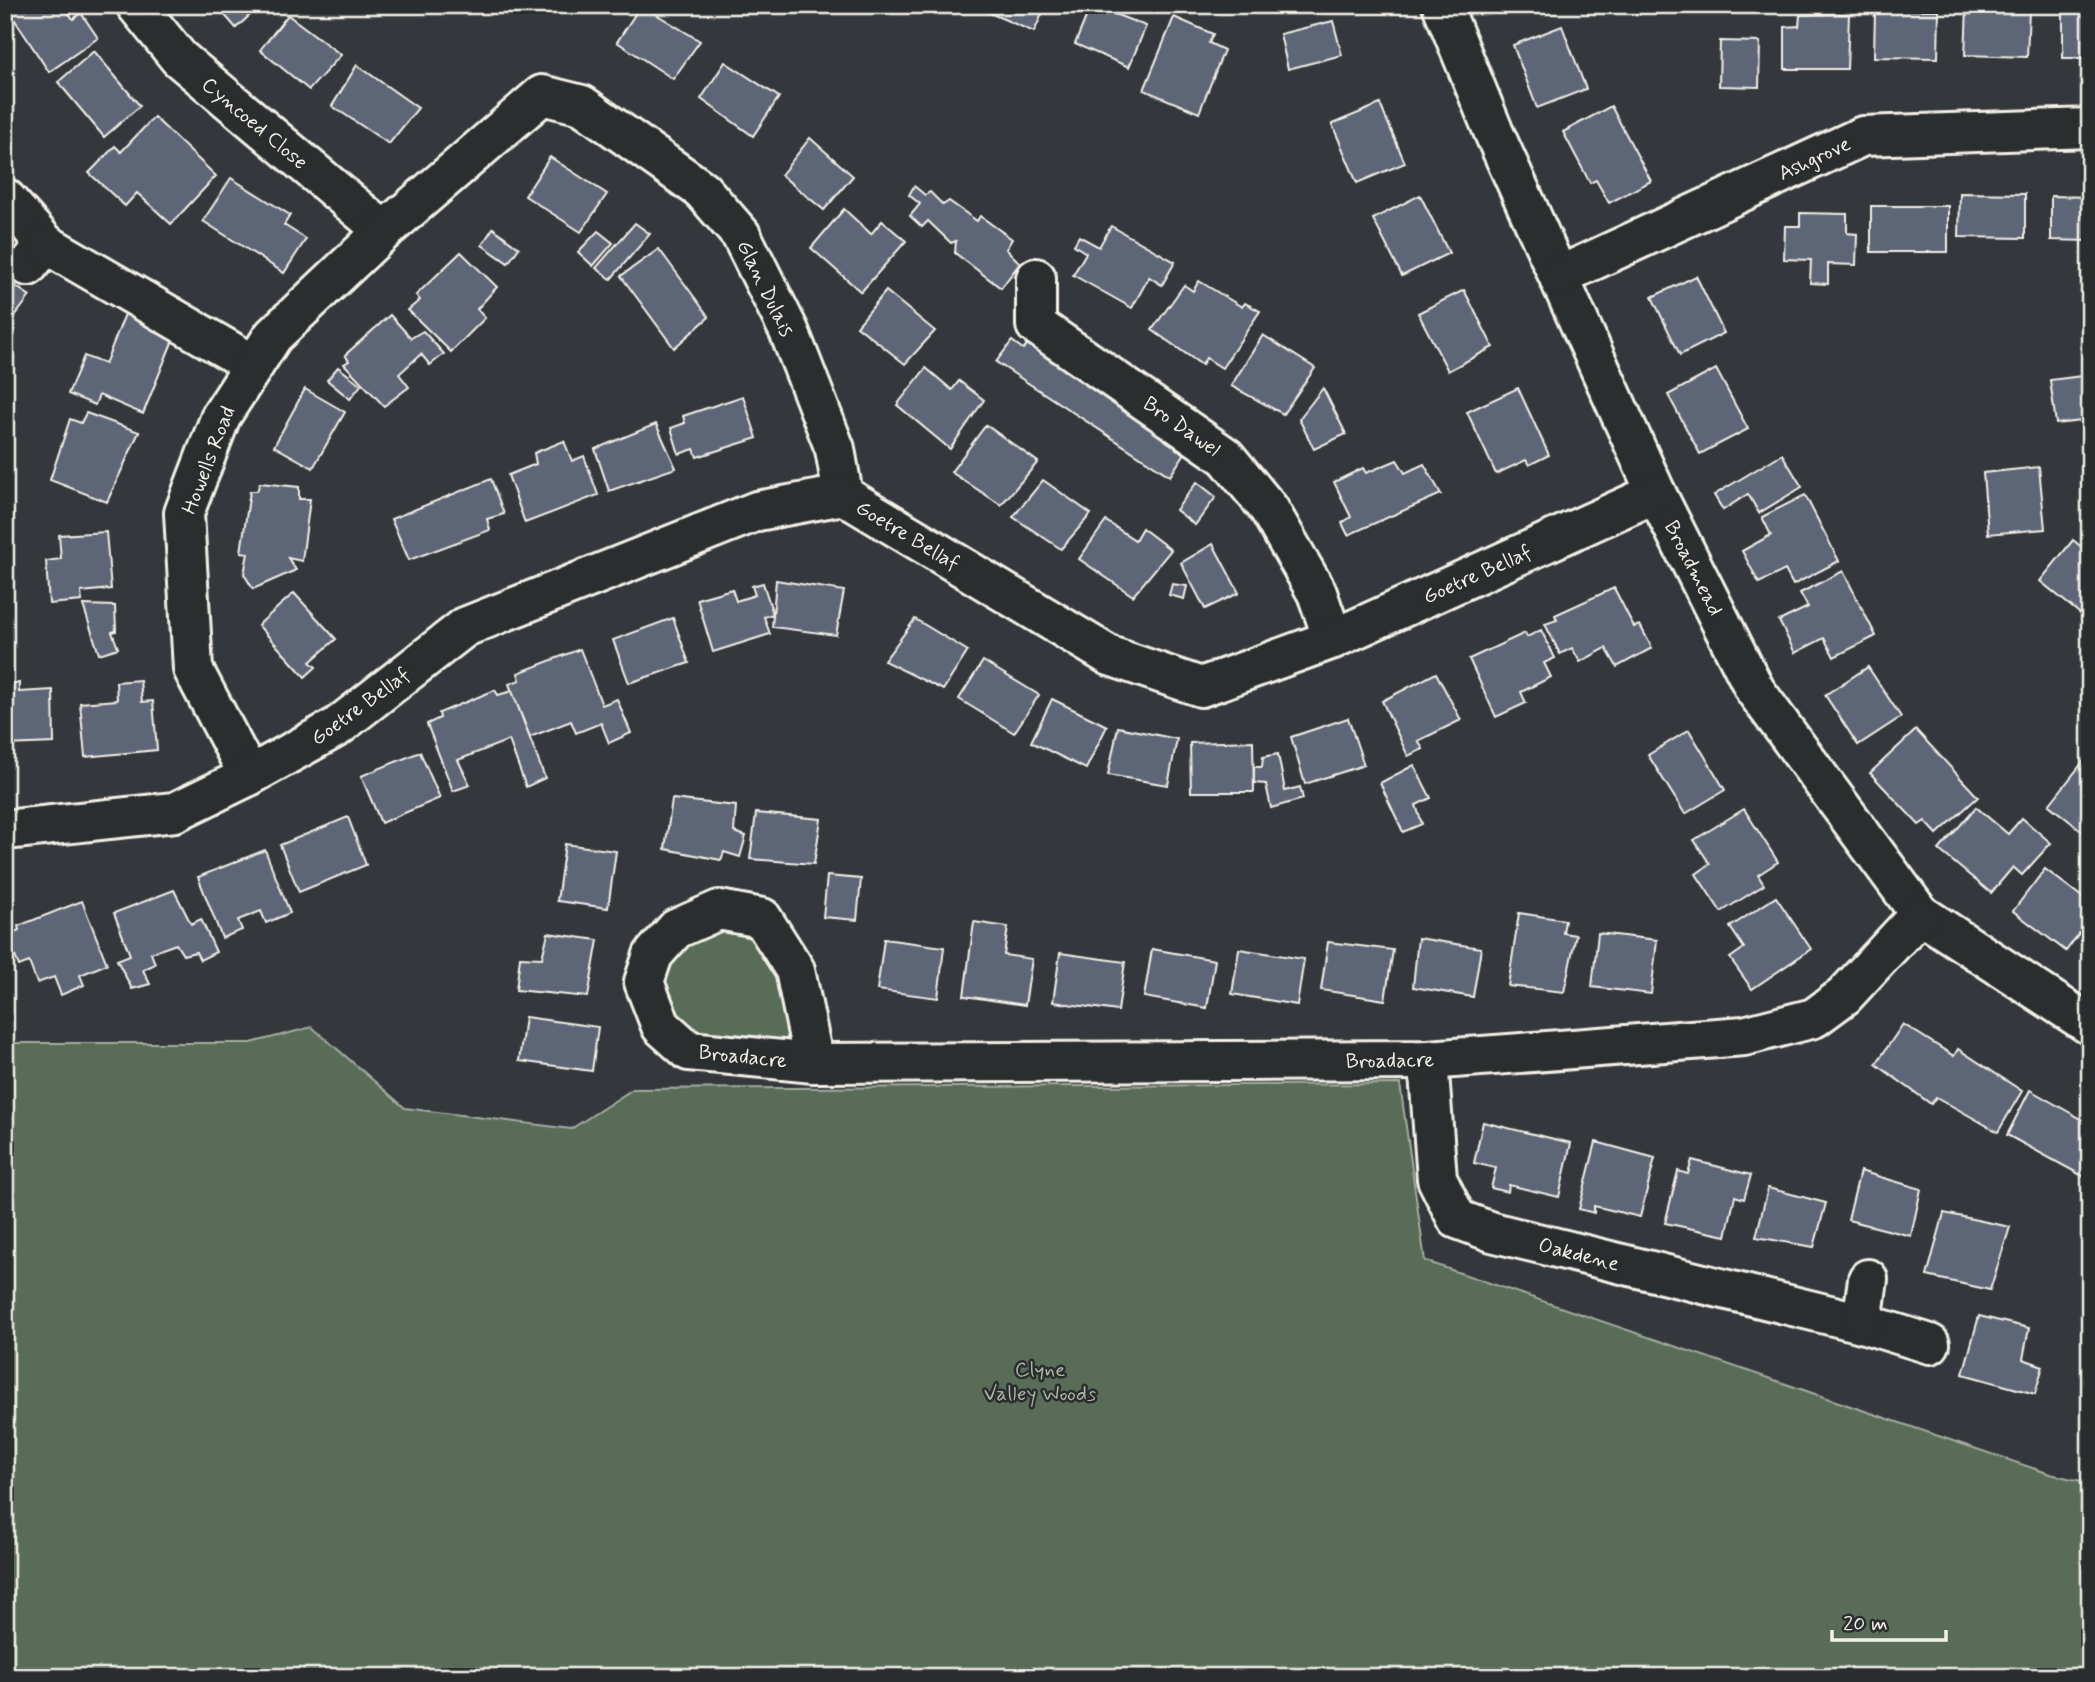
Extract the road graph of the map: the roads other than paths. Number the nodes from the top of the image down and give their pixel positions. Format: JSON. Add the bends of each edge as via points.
{"nodes":[{"id":1,"x":136,"y":5,"type":"edge"},
{"id":2,"x":1442,"y":5,"type":"edge"},
{"id":3,"x":542,"y":95,"type":"joint"},
{"id":4,"x":2090,"y":128,"type":"edge"},
{"id":5,"x":5,"y":198,"type":"edge"},
{"id":6,"x":384,"y":231,"type":"junction"},
{"id":7,"x":1559,"y":276,"type":"junction"},
{"id":8,"x":1036,"y":278,"type":"dead end"},
{"id":9,"x":254,"y":365,"type":"junction"},
{"id":10,"x":1656,"y":493,"type":"junction"},
{"id":11,"x":843,"y":495,"type":"junction"},
{"id":12,"x":1333,"y":639,"type":"junction"},
{"id":13,"x":249,"y":776,"type":"junction"},
{"id":14,"x":5,"y":830,"type":"edge"},
{"id":15,"x":1920,"y":914,"type":"junction"},
{"id":16,"x":2090,"y":1025,"type":"edge"},
{"id":17,"x":1428,"y":1060,"type":"junction"},
{"id":18,"x":814,"y":1063,"type":"junction"},
{"id":19,"x":1868,"y":1279,"type":"dead end"},
{"id":20,"x":1861,"y":1323,"type":"junction"},
{"id":21,"x":1930,"y":1345,"type":"dead end"}],
"edges":[{"from":1,"to":6,"type":"street","name":"Cyncoed Close","via":[[179,58]]},
{"from":2,"to":7,"type":"street","name":"Broadmead"},
{"from":3,"to":6,"type":"street","name":"Howells Road"},
{"from":3,"to":11,"type":"street","name":"Glan Dulais","via":[[582,105],[702,190],[741,234],[789,331],[826,425]]},
{"from":4,"to":7,"type":"street","name":"Ashgrove","via":[[1863,136]]},
{"from":5,"to":9,"type":"street","via":[[37,255]]},
{"from":6,"to":9,"type":"street","name":"Howells Road","via":[[273,336]]},
{"from":7,"to":10,"type":"street","name":"Broadmead"},
{"from":8,"to":12,"type":"street","name":"Bro Dawel","via":[[1036,325],[1226,457],[1269,509],[1317,593]]},
{"from":9,"to":13,"type":"street","name":"Howells Road","via":[[221,416],[184,513],[193,669]]},
{"from":10,"to":12,"type":"street","name":"Goetre Bellaf"},
{"from":10,"to":15,"type":"street","name":"Broadmead","via":[[1755,690]]},
{"from":11,"to":12,"type":"street","name":"Goetre Bellaf","via":[[1110,656],[1201,687]]},
{"from":11,"to":13,"type":"street","name":"Goetre Bellaf","via":[[757,511],[465,627],[337,727]]},
{"from":13,"to":14,"type":"street","name":"Goetre Bellaf","via":[[175,812]]},
{"from":15,"to":16,"type":"street","name":"Broadmead"},
{"from":15,"to":17,"type":"street","name":"Broadacre","via":[[1844,996],[1814,1018],[1744,1036]]},
{"from":17,"to":18,"type":"street","name":"Broadacre"},
{"from":17,"to":20,"type":"street","name":"Oakdene","via":[[1437,1179],[1457,1219],[1492,1233]]},
{"from":18,"to":18,"type":"street","name":"Broadacre","via":[[689,1051],[662,1026],[644,982],[653,955],[676,929],[719,910],[762,918],[795,971]]},
{"from":19,"to":20,"type":"street"},
{"from":20,"to":21,"type":"street","name":"Oakdene"}]}
